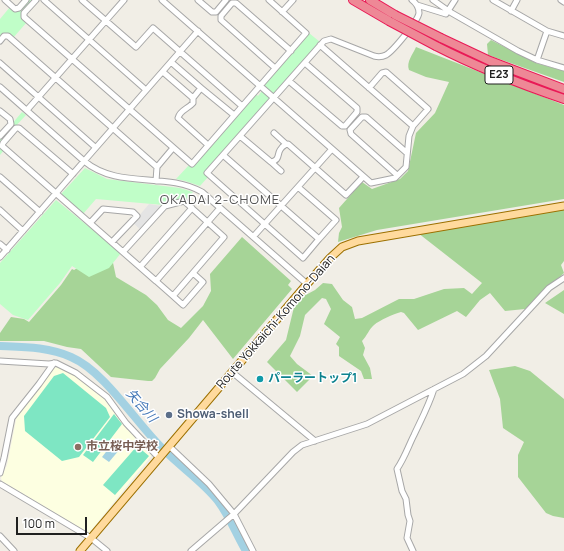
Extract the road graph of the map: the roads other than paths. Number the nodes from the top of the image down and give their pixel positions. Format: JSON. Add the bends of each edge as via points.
{"nodes":[{"id":1,"x":5,"y":0,"type":"edge"},
{"id":2,"x":26,"y":0,"type":"edge"},
{"id":3,"x":36,"y":0,"type":"edge"},
{"id":4,"x":44,"y":0,"type":"edge"},
{"id":5,"x":82,"y":0,"type":"edge"},
{"id":6,"x":122,"y":0,"type":"edge"},
{"id":7,"x":162,"y":0,"type":"edge"},
{"id":8,"x":198,"y":0,"type":"edge"},
{"id":9,"x":269,"y":0,"type":"edge"},
{"id":10,"x":292,"y":0,"type":"edge"},
{"id":11,"x":353,"y":0,"type":"edge"},
{"id":12,"x":370,"y":0,"type":"edge"},
{"id":13,"x":412,"y":0,"type":"edge"},
{"id":14,"x":433,"y":0,"type":"edge"},
{"id":15,"x":455,"y":0,"type":"edge"},
{"id":16,"x":493,"y":0,"type":"edge"},
{"id":17,"x":517,"y":0,"type":"edge"},
{"id":18,"x":561,"y":0,"type":"edge"},
{"id":19,"x":229,"y":1,"type":"edge"},
{"id":20,"x":564,"y":2,"type":"edge"},
{"id":21,"x":417,"y":5,"type":"junction"},
{"id":22,"x":448,"y":11,"type":"junction"},
{"id":23,"x":511,"y":11,"type":"junction"},
{"id":24,"x":216,"y":12,"type":"junction"},
{"id":25,"x":282,"y":12,"type":"junction"},
{"id":26,"x":221,"y":16,"type":"junction"},
{"id":27,"x":106,"y":21,"type":"junction"},
{"id":28,"x":198,"y":31,"type":"junction"},
{"id":29,"x":547,"y":31,"type":"junction"},
{"id":30,"x":564,"y":36,"type":"edge"},
{"id":31,"x":89,"y":40,"type":"junction"},
{"id":32,"x":0,"y":41,"type":"edge"},
{"id":33,"x":320,"y":45,"type":"junction"},
{"id":34,"x":291,"y":51,"type":"junction"},
{"id":35,"x":180,"y":52,"type":"junction"},
{"id":36,"x":72,"y":59,"type":"junction"},
{"id":37,"x":537,"y":60,"type":"junction"},
{"id":38,"x":171,"y":62,"type":"junction"},
{"id":39,"x":0,"y":63,"type":"edge"},
{"id":40,"x":305,"y":63,"type":"junction"},
{"id":41,"x":276,"y":68,"type":"junction"},
{"id":42,"x":564,"y":68,"type":"edge"},
{"id":43,"x":163,"y":72,"type":"junction"},
{"id":44,"x":55,"y":78,"type":"junction"},
{"id":45,"x":290,"y":80,"type":"junction"},
{"id":46,"x":260,"y":86,"type":"junction"},
{"id":47,"x":0,"y":87,"type":"edge"},
{"id":48,"x":201,"y":88,"type":"junction"},
{"id":49,"x":369,"y":88,"type":"junction"},
{"id":50,"x":564,"y":89,"type":"edge"},
{"id":51,"x":146,"y":90,"type":"junction"},
{"id":52,"x":38,"y":97,"type":"junction"},
{"id":53,"x":193,"y":98,"type":"junction"},
{"id":54,"x":274,"y":98,"type":"junction"},
{"id":55,"x":564,"y":99,"type":"edge"},
{"id":56,"x":242,"y":106,"type":"junction"},
{"id":57,"x":130,"y":109,"type":"junction"},
{"id":58,"x":0,"y":110,"type":"edge"},
{"id":59,"x":27,"y":110,"type":"junction"},
{"id":60,"x":357,"y":112,"type":"junction"},
{"id":61,"x":234,"y":115,"type":"junction"},
{"id":62,"x":362,"y":117,"type":"junction"},
{"id":63,"x":345,"y":126,"type":"junction"},
{"id":64,"x":413,"y":126,"type":"junction"},
{"id":65,"x":113,"y":128,"type":"junction"},
{"id":66,"x":350,"y":130,"type":"junction"},
{"id":67,"x":274,"y":133,"type":"dead end"},
{"id":68,"x":0,"y":136,"type":"edge"},
{"id":69,"x":240,"y":136,"type":"junction"},
{"id":70,"x":286,"y":144,"type":"junction"},
{"id":71,"x":208,"y":145,"type":"junction"},
{"id":72,"x":95,"y":148,"type":"junction"},
{"id":73,"x":173,"y":148,"type":"junction"},
{"id":74,"x":332,"y":149,"type":"junction"},
{"id":75,"x":407,"y":153,"type":"junction"},
{"id":76,"x":223,"y":155,"type":"junction"},
{"id":77,"x":84,"y":161,"type":"junction"},
{"id":78,"x":271,"y":162,"type":"junction"},
{"id":79,"x":157,"y":167,"type":"junction"},
{"id":80,"x":315,"y":168,"type":"junction"},
{"id":81,"x":281,"y":171,"type":"dead end"},
{"id":82,"x":73,"y":174,"type":"junction"},
{"id":83,"x":397,"y":175,"type":"junction"},
{"id":84,"x":0,"y":177,"type":"edge"},
{"id":85,"x":363,"y":177,"type":"junction"},
{"id":86,"x":156,"y":181,"type":"junction"},
{"id":87,"x":298,"y":187,"type":"junction"},
{"id":88,"x":56,"y":193,"type":"junction"},
{"id":89,"x":281,"y":206,"type":"junction"},
{"id":90,"x":564,"y":206,"type":"edge"},
{"id":91,"x":192,"y":208,"type":"junction"},
{"id":92,"x":220,"y":208,"type":"junction"},
{"id":93,"x":0,"y":210,"type":"edge"},
{"id":94,"x":40,"y":212,"type":"junction"},
{"id":95,"x":208,"y":222,"type":"junction"},
{"id":96,"x":90,"y":223,"type":"junction"},
{"id":97,"x":265,"y":224,"type":"junction"},
{"id":98,"x":23,"y":231,"type":"junction"},
{"id":99,"x":253,"y":237,"type":"junction"},
{"id":100,"x":319,"y":239,"type":"junction"},
{"id":101,"x":112,"y":242,"type":"junction"},
{"id":102,"x":0,"y":244,"type":"edge"},
{"id":103,"x":7,"y":250,"type":"junction"},
{"id":104,"x":123,"y":252,"type":"junction"},
{"id":105,"x":0,"y":257,"type":"edge"},
{"id":106,"x":140,"y":267,"type":"junction"},
{"id":107,"x":193,"y":273,"type":"junction"},
{"id":108,"x":564,"y":278,"type":"edge"},
{"id":109,"x":156,"y":281,"type":"junction"},
{"id":110,"x":307,"y":284,"type":"junction"},
{"id":111,"x":173,"y":296,"type":"junction"},
{"id":112,"x":0,"y":361,"type":"edge"},
{"id":113,"x":54,"y":363,"type":"junction"},
{"id":114,"x":232,"y":372,"type":"junction"},
{"id":115,"x":434,"y":389,"type":"junction"},
{"id":116,"x":315,"y":441,"type":"junction"},
{"id":117,"x":169,"y":446,"type":"junction"},
{"id":118,"x":159,"y":457,"type":"junction"},
{"id":119,"x":0,"y":473,"type":"edge"},
{"id":120,"x":0,"y":484,"type":"edge"},
{"id":121,"x":234,"y":514,"type":"junction"},
{"id":122,"x":0,"y":536,"type":"edge"},
{"id":123,"x":92,"y":538,"type":"junction"},
{"id":124,"x":14,"y":551,"type":"edge"},
{"id":125,"x":80,"y":551,"type":"edge"},
{"id":126,"x":107,"y":551,"type":"edge"},
{"id":127,"x":191,"y":551,"type":"edge"},
{"id":128,"x":254,"y":551,"type":"edge"},
{"id":129,"x":413,"y":551,"type":"edge"}],
"edges":[{"from":1,"to":2,"type":"street","via":[[15,9]]},
{"from":3,"to":36,"type":"street","via":[[24,13],[24,17]]},
{"from":4,"to":31,"type":"street"},
{"from":5,"to":27,"type":"street"},
{"from":6,"to":27,"type":"street"},
{"from":7,"to":28,"type":"street"},
{"from":8,"to":24,"type":"street","via":[[212,12]]},
{"from":9,"to":25,"type":"street"},
{"from":10,"to":25,"type":"street"},
{"from":11,"to":55,"type":"highway","number":"E23","bridge":true,"via":[[458,57]]},
{"from":12,"to":50,"type":"highway","number":"E23","bridge":true,"via":[[441,38],[496,63]]},
{"from":13,"to":21,"type":"street"},
{"from":14,"to":22,"type":"street"},
{"from":15,"to":22,"type":"street"},
{"from":16,"to":23,"type":"street"},
{"from":17,"to":23,"type":"street"},
{"from":18,"to":20,"type":"street"},
{"from":19,"to":24,"type":"street"},
{"from":19,"to":26,"type":"street"},
{"from":19,"to":34,"type":"street","via":[[236,3]]},
{"from":21,"to":22,"type":"street","via":[[446,14]]},
{"from":21,"to":33,"type":"street","via":[[419,12],[416,20],[385,55],[370,55],[331,39]]},
{"from":22,"to":37,"type":"street"},
{"from":23,"to":29,"type":"street"},
{"from":24,"to":26,"type":"street"},
{"from":25,"to":34,"type":"street","via":[[306,33]]},
{"from":26,"to":41,"type":"street","via":[[221,20]]},
{"from":27,"to":31,"type":"street"},
{"from":27,"to":35,"type":"street","via":[[136,47],[153,28]]},
{"from":28,"to":35,"type":"street"},
{"from":28,"to":46,"type":"street"},
{"from":29,"to":30,"type":"street"},
{"from":29,"to":37,"type":"street"},
{"from":31,"to":36,"type":"street"},
{"from":31,"to":51,"type":"street"},
{"from":32,"to":44,"type":"street","via":[[4,36],[8,36]]},
{"from":33,"to":40,"type":"street"},
{"from":33,"to":49,"type":"street"},
{"from":34,"to":41,"type":"street"},
{"from":35,"to":38,"type":"street"},
{"from":35,"to":56,"type":"street"},
{"from":36,"to":44,"type":"street"},
{"from":36,"to":57,"type":"street"},
{"from":37,"to":42,"type":"street"},
{"from":38,"to":43,"type":"street"},
{"from":38,"to":48,"type":"street"},
{"from":39,"to":52,"type":"street"},
{"from":40,"to":45,"type":"street"},
{"from":40,"to":60,"type":"street","via":[[356,108]]},
{"from":41,"to":46,"type":"street"},
{"from":43,"to":51,"type":"street"},
{"from":43,"to":53,"type":"street"},
{"from":44,"to":52,"type":"street"},
{"from":44,"to":65,"type":"street"},
{"from":45,"to":54,"type":"street"},
{"from":45,"to":63,"type":"street"},
{"from":46,"to":54,"type":"street"},
{"from":46,"to":56,"type":"street"},
{"from":47,"to":59,"type":"street"},
{"from":48,"to":53,"type":"street"},
{"from":48,"to":61,"type":"street"},
{"from":49,"to":64,"type":"street"},
{"from":49,"to":64,"type":"street","via":[[382,73],[386,72],[428,109]]},
{"from":51,"to":57,"type":"street"},
{"from":52,"to":59,"type":"street"},
{"from":52,"to":72,"type":"street"},
{"from":53,"to":71,"type":"street","via":[[193,103],[182,111],[178,118]]},
{"from":54,"to":69,"type":"street"},
{"from":54,"to":74,"type":"street"},
{"from":56,"to":61,"type":"street"},
{"from":57,"to":65,"type":"street"},
{"from":57,"to":73,"type":"street"},
{"from":58,"to":68,"type":"street","via":[[10,119],[11,124]]},
{"from":59,"to":77,"type":"street"},
{"from":60,"to":62,"type":"street"},
{"from":60,"to":63,"type":"street"},
{"from":61,"to":71,"type":"street"},
{"from":62,"to":66,"type":"street"},
{"from":62,"to":75,"type":"street","via":[[366,117]]},
{"from":63,"to":66,"type":"street"},
{"from":64,"to":75,"type":"street"},
{"from":65,"to":72,"type":"street"},
{"from":65,"to":79,"type":"street"},
{"from":66,"to":83,"type":"street","via":[[351,134]]},
{"from":67,"to":70,"type":"street"},
{"from":69,"to":76,"type":"street"},
{"from":69,"to":78,"type":"street"},
{"from":70,"to":78,"type":"street","via":[[280,150],[279,156]]},
{"from":70,"to":80,"type":"street"},
{"from":71,"to":73,"type":"street","via":[[192,164]]},
{"from":72,"to":77,"type":"street"},
{"from":73,"to":79,"type":"street"},
{"from":74,"to":80,"type":"street"},
{"from":74,"to":85,"type":"street"},
{"from":75,"to":83,"type":"street","via":[[406,167]]},
{"from":76,"to":89,"type":"street"},
{"from":76,"to":97,"type":"street","via":[[207,173]]},
{"from":77,"to":82,"type":"street"},
{"from":77,"to":86,"type":"street","via":[[107,174]]},
{"from":78,"to":81,"type":"street"},
{"from":79,"to":86,"type":"street"},
{"from":80,"to":85,"type":"street","via":[[346,195]]},
{"from":80,"to":87,"type":"street"},
{"from":82,"to":88,"type":"street"},
{"from":82,"to":88,"type":"street","via":[[20,128],[16,128],[2,146]]},
{"from":83,"to":85,"type":"street","via":[[395,178],[374,184]]},
{"from":84,"to":94,"type":"street"},
{"from":86,"to":92,"type":"street","via":[[191,187],[202,192]]},
{"from":87,"to":89,"type":"street"},
{"from":87,"to":100,"type":"street","via":[[336,220]]},
{"from":88,"to":94,"type":"street"},
{"from":88,"to":96,"type":"street"},
{"from":89,"to":97,"type":"street"},
{"from":89,"to":100,"type":"street"},
{"from":90,"to":110,"type":"main road","name":"Route Yokkaichi-Komono-Daian","via":[[358,241],[342,248],[330,258]]},
{"from":91,"to":95,"type":"street"},
{"from":91,"to":104,"type":"street","via":[[184,201],[165,206]]},
{"from":91,"to":106,"type":"street"},
{"from":92,"to":95,"type":"street"},
{"from":92,"to":99,"type":"street"},
{"from":93,"to":98,"type":"street"},
{"from":94,"to":98,"type":"street"},
{"from":95,"to":107,"type":"street","via":[[224,237]]},
{"from":95,"to":109,"type":"street"},
{"from":96,"to":101,"type":"street"},
{"from":96,"to":101,"type":"street","via":[[103,209],[134,212],[137,216]]},
{"from":97,"to":99,"type":"street"},
{"from":97,"to":100,"type":"street","via":[[302,258]]},
{"from":98,"to":103,"type":"street"},
{"from":99,"to":110,"type":"street"},
{"from":101,"to":104,"type":"street"},
{"from":102,"to":103,"type":"street"},
{"from":103,"to":105,"type":"street"},
{"from":104,"to":106,"type":"street"},
{"from":106,"to":109,"type":"street"},
{"from":107,"to":111,"type":"street"},
{"from":107,"to":111,"type":"street","via":[[203,282],[183,305]]},
{"from":108,"to":115,"type":"street","via":[[549,288],[486,356],[464,374]]},
{"from":109,"to":111,"type":"street"},
{"from":110,"to":114,"type":"main road","name":"Route Yokkaichi-Komono-Daian"},
{"from":112,"to":113,"type":"street"},
{"from":113,"to":118,"type":"street","via":[[76,373],[107,397],[126,423]]},
{"from":113,"to":119,"type":"street","via":[[12,418]]},
{"from":114,"to":116,"type":"street"},
{"from":114,"to":117,"type":"main road","name":"Route Yokkaichi-Komono-Daian"},
{"from":115,"to":116,"type":"street","via":[[367,424]]},
{"from":115,"to":129,"type":"street","via":[[406,456],[397,468],[410,521],[407,538]]},
{"from":116,"to":121,"type":"street","via":[[302,445],[293,452]]},
{"from":117,"to":118,"type":"main road","name":"Route Yokkaichi-Komono-Daian"},
{"from":117,"to":121,"type":"street","via":[[209,484]]},
{"from":118,"to":123,"type":"main road","name":"Route Yokkaichi-Komono-Daian"},
{"from":120,"to":123,"type":"street"},
{"from":121,"to":127,"type":"street"},
{"from":121,"to":128,"type":"street"},
{"from":122,"to":124,"type":"street"},
{"from":123,"to":125,"type":"main road","name":"Route Yokkaichi-Komono-Daian"},
{"from":123,"to":126,"type":"street"}]}
